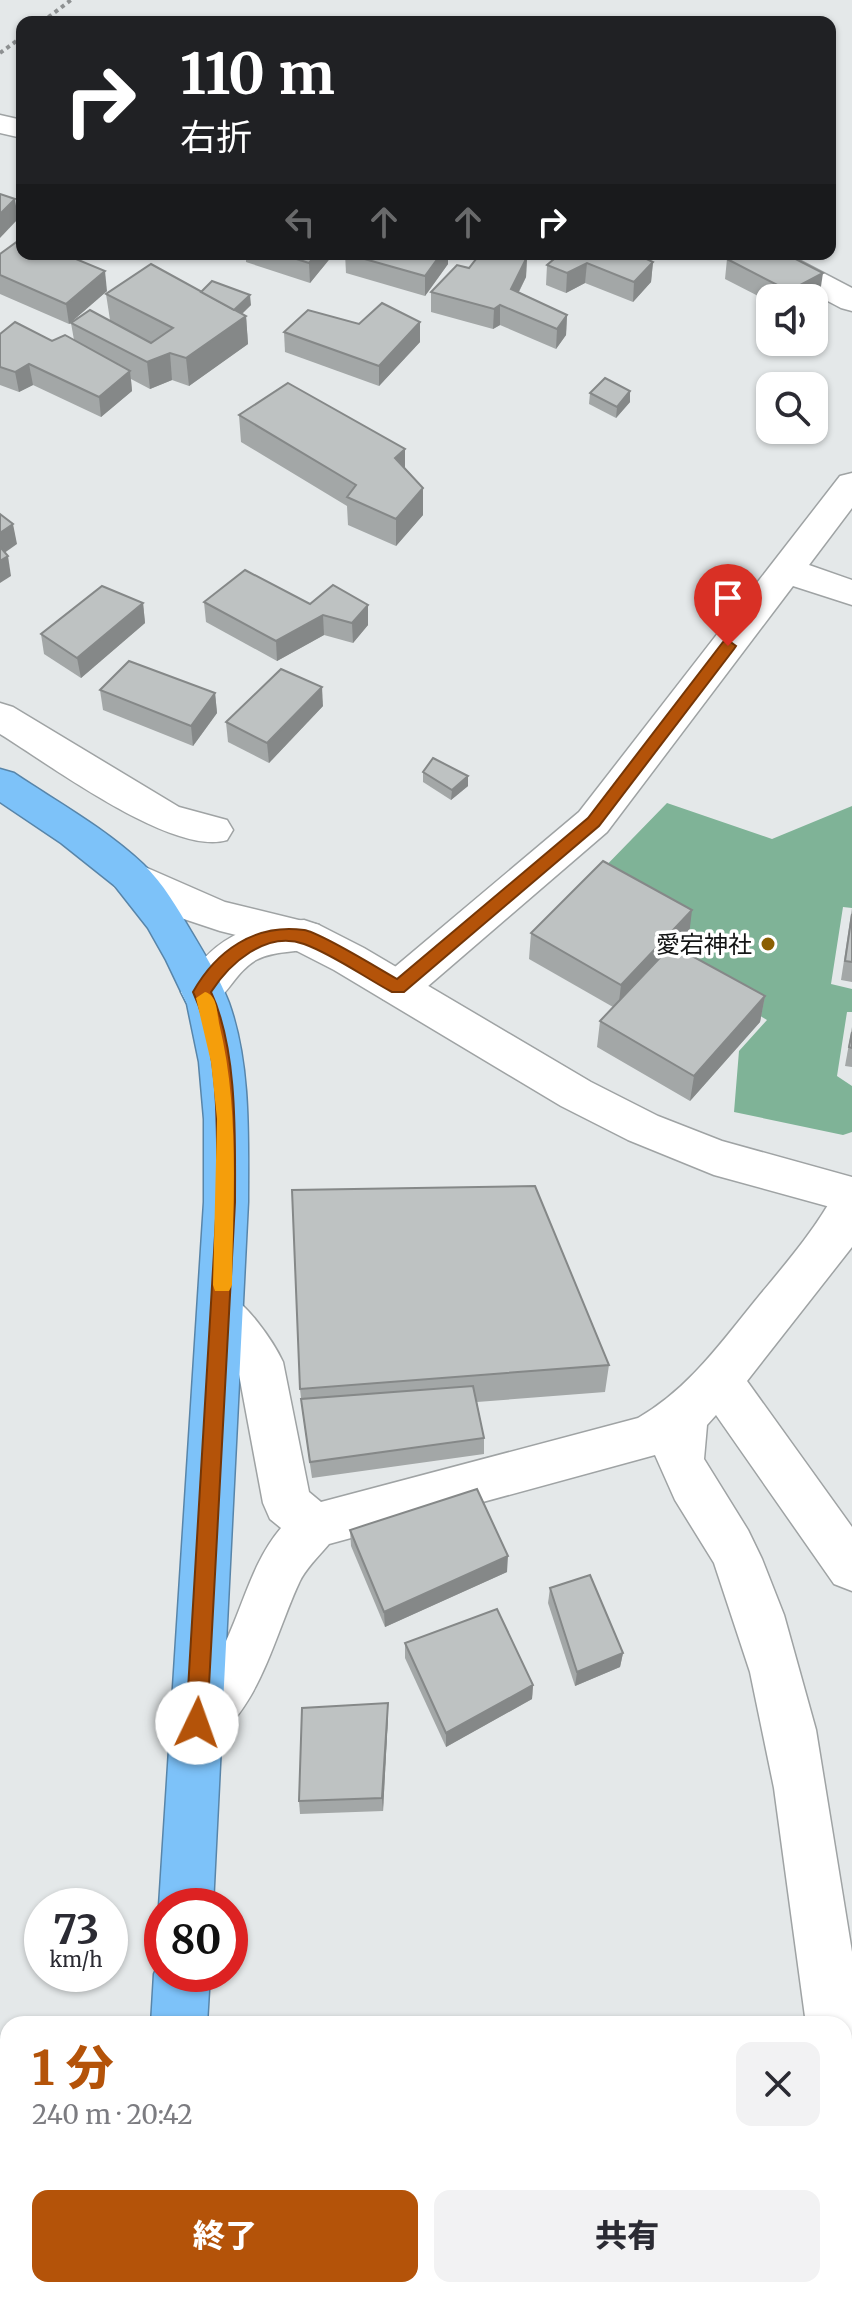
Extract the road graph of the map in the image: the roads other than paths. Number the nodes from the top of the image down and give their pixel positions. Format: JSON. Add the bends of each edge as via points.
{"nodes":[{"id":1,"x":774,"y":260,"type":"edge"},
{"id":2,"x":852,"y":301,"type":"edge"},
{"id":3,"x":852,"y":484,"type":"edge"},
{"id":4,"x":795,"y":573,"type":"junction"},
{"id":5,"x":852,"y":593,"type":"edge"},
{"id":6,"x":0,"y":716,"type":"edge"},
{"id":7,"x":0,"y":783,"type":"edge"},
{"id":8,"x":213,"y":830,"type":"dead end"},
{"id":9,"x":129,"y":875,"type":"junction"},
{"id":10,"x":304,"y":936,"type":"junction"},
{"id":11,"x":398,"y":988,"type":"junction"},
{"id":12,"x":202,"y":992,"type":"junction"},
{"id":13,"x":852,"y":1195,"type":"edge"},
{"id":14,"x":852,"y":1204,"type":"edge"},
{"id":15,"x":221,"y":1313,"type":"junction"},
{"id":16,"x":719,"y":1380,"type":"junction"},
{"id":17,"x":684,"y":1416,"type":"junction"},
{"id":18,"x":314,"y":1526,"type":"junction"},
{"id":19,"x":852,"y":1568,"type":"edge"},
{"id":20,"x":197,"y":1723,"type":"junction"},
{"id":21,"x":187,"y":1888,"type":"edge"},
{"id":22,"x":181,"y":1992,"type":"edge"},
{"id":23,"x":179,"y":2016,"type":"edge"},
{"id":24,"x":833,"y":2016,"type":"edge"}],
"edges":[{"from":1,"to":2,"type":"street"},
{"from":3,"to":4,"type":"street"},
{"from":4,"to":5,"type":"street"},
{"from":4,"to":11,"type":"street","via":[[593,822]]},
{"from":6,"to":8,"type":"street","via":[[167,818]]},
{"from":7,"to":9,"type":"highway"},
{"from":9,"to":10,"type":"street","via":[[195,908]]},
{"from":9,"to":12,"type":"highway","via":[[162,917]]},
{"from":10,"to":11,"type":"street"},
{"from":10,"to":12,"type":"street","via":[[245,945]]},
{"from":11,"to":13,"type":"street","via":[[643,1128],[714,1157]]},
{"from":12,"to":15,"type":"highway","via":[[220,1062],[226,1119]]},
{"from":14,"to":16,"type":"street","via":[[836,1234]]},
{"from":15,"to":18,"type":"street","via":[[260,1362],[287,1503]]},
{"from":15,"to":20,"type":"highway"},
{"from":16,"to":17,"type":"street"},
{"from":16,"to":19,"type":"street"},
{"from":17,"to":18,"type":"street","via":[[649,1436]]},
{"from":17,"to":24,"type":"street","via":[[679,1456],[731,1544],[786,1707]]},
{"from":18,"to":20,"type":"street","via":[[281,1565],[236,1674]]},
{"from":20,"to":21,"type":"highway"},
{"from":22,"to":23,"type":"highway"}]}
